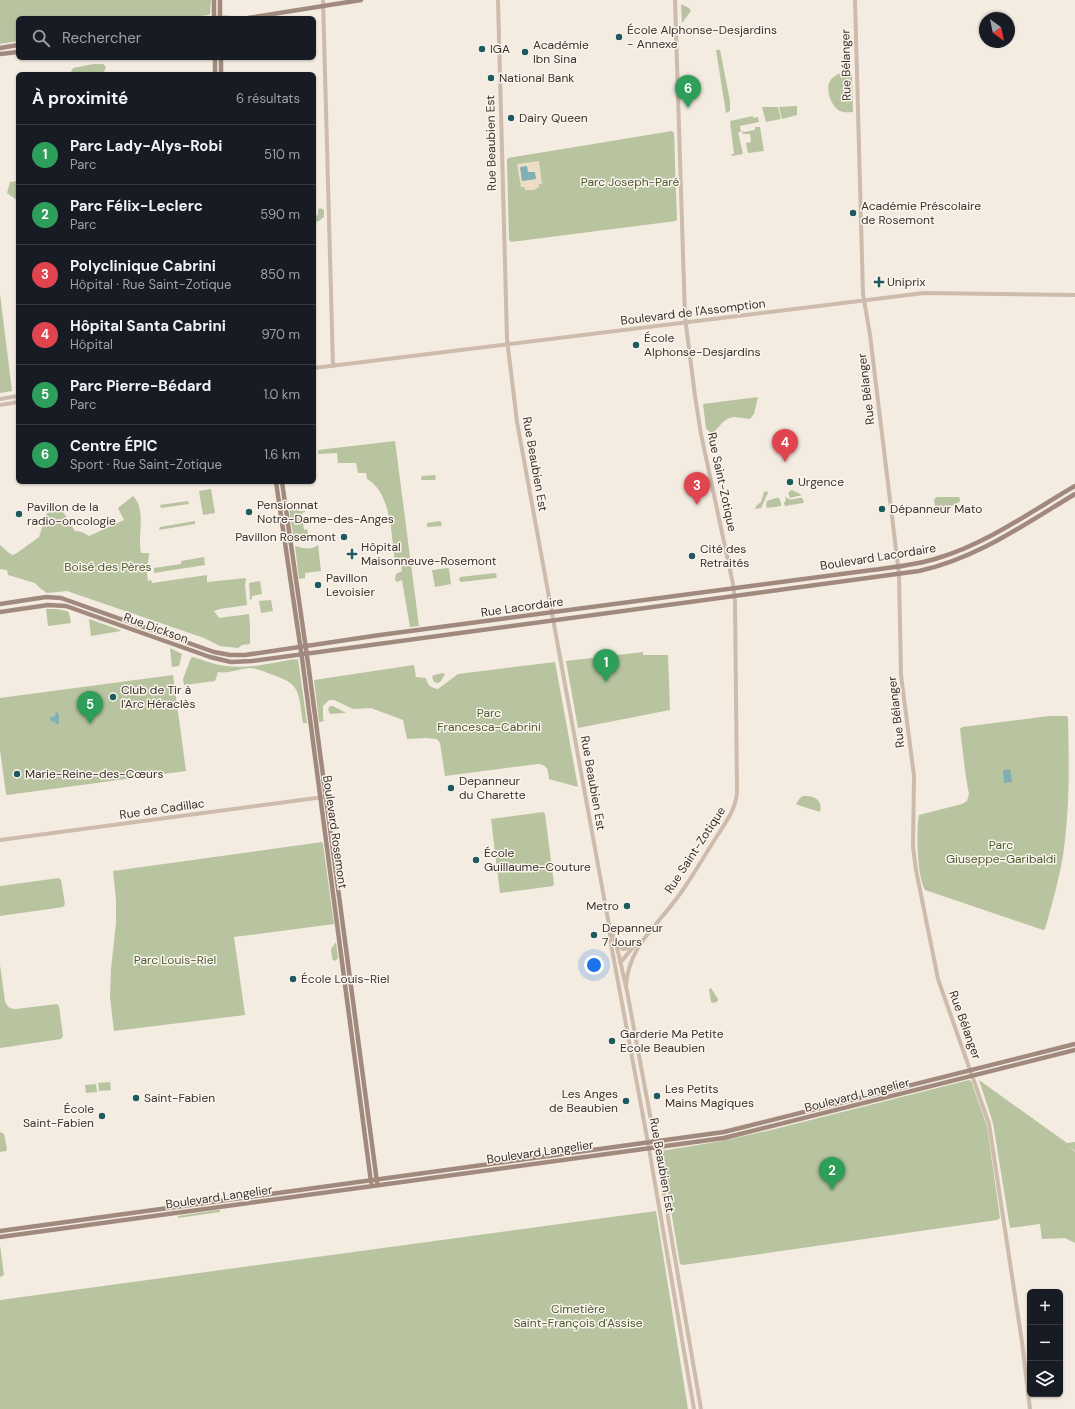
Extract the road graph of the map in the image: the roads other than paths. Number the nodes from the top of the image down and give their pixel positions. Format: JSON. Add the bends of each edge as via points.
{"nodes":[{"id":1,"x":214,"y":0,"type":"edge"},
{"id":2,"x":220,"y":0,"type":"edge"},
{"id":3,"x":323,"y":0,"type":"edge"},
{"id":4,"x":361,"y":0,"type":"edge"},
{"id":5,"x":498,"y":0,"type":"edge"},
{"id":6,"x":675,"y":0,"type":"edge"},
{"id":7,"x":855,"y":0,"type":"edge"},
{"id":8,"x":323,"y":6,"type":"junction"},
{"id":9,"x":214,"y":16,"type":"edge"},
{"id":10,"x":220,"y":16,"type":"edge"},
{"id":11,"x":260,"y":16,"type":"edge"},
{"id":12,"x":16,"y":45,"type":"edge"},
{"id":13,"x":0,"y":48,"type":"edge"},
{"id":14,"x":16,"y":52,"type":"edge"},
{"id":15,"x":0,"y":54,"type":"edge"},
{"id":16,"x":215,"y":60,"type":"edge"},
{"id":17,"x":221,"y":60,"type":"edge"},
{"id":18,"x":215,"y":72,"type":"edge"},
{"id":19,"x":221,"y":72,"type":"edge"},
{"id":20,"x":1075,"y":295,"type":"edge"},
{"id":21,"x":865,"y":301,"type":"junction"},
{"id":22,"x":686,"y":323,"type":"junction"},
{"id":23,"x":508,"y":344,"type":"junction"},
{"id":24,"x":333,"y":366,"type":"junction"},
{"id":25,"x":316,"y":368,"type":"edge"},
{"id":26,"x":16,"y":396,"type":"edge"},
{"id":27,"x":0,"y":399,"type":"edge"},
{"id":28,"x":16,"y":402,"type":"edge"},
{"id":29,"x":0,"y":405,"type":"edge"},
{"id":30,"x":276,"y":484,"type":"edge"},
{"id":31,"x":282,"y":484,"type":"edge"},
{"id":32,"x":1075,"y":486,"type":"edge"},
{"id":33,"x":1075,"y":494,"type":"edge"},
{"id":34,"x":898,"y":566,"type":"junction"},
{"id":35,"x":899,"y":574,"type":"junction"},
{"id":36,"x":734,"y":588,"type":"junction"},
{"id":37,"x":734,"y":596,"type":"junction"},
{"id":38,"x":667,"y":598,"type":"joint"},
{"id":39,"x":0,"y":604,"type":"edge"},
{"id":40,"x":668,"y":605,"type":"joint"},
{"id":41,"x":0,"y":612,"type":"edge"},
{"id":42,"x":552,"y":613,"type":"junction"},
{"id":43,"x":553,"y":620,"type":"junction"},
{"id":44,"x":380,"y":635,"type":"junction"},
{"id":45,"x":382,"y":643,"type":"junction"},
{"id":46,"x":306,"y":646,"type":"junction"},
{"id":47,"x":300,"y":647,"type":"junction"},
{"id":48,"x":307,"y":653,"type":"junction"},
{"id":49,"x":301,"y":654,"type":"junction"},
{"id":50,"x":323,"y":797,"type":"junction"},
{"id":51,"x":0,"y":840,"type":"edge"},
{"id":52,"x":609,"y":925,"type":"junction"},
{"id":53,"x":643,"y":938,"type":"junction"},
{"id":54,"x":616,"y":944,"type":"junction"},
{"id":55,"x":634,"y":946,"type":"junction"},
{"id":56,"x":620,"y":962,"type":"junction"},
{"id":57,"x":629,"y":964,"type":"joint"},
{"id":58,"x":616,"y":969,"type":"junction"},
{"id":59,"x":626,"y":985,"type":"junction"},
{"id":60,"x":634,"y":1030,"type":"junction"},
{"id":61,"x":628,"y":1031,"type":"junction"},
{"id":62,"x":1075,"y":1044,"type":"edge"},
{"id":63,"x":1075,"y":1050,"type":"edge"},
{"id":64,"x":970,"y":1070,"type":"junction"},
{"id":65,"x":642,"y":1071,"type":"junction"},
{"id":66,"x":635,"y":1072,"type":"junction"},
{"id":67,"x":972,"y":1076,"type":"junction"},
{"id":68,"x":648,"y":1143,"type":"junction"},
{"id":69,"x":655,"y":1145,"type":"junction"},
{"id":70,"x":649,"y":1148,"type":"junction"},
{"id":71,"x":377,"y":1179,"type":"junction"},
{"id":72,"x":371,"y":1180,"type":"junction"},
{"id":73,"x":378,"y":1185,"type":"junction"},
{"id":74,"x":372,"y":1186,"type":"junction"},
{"id":75,"x":0,"y":1231,"type":"edge"},
{"id":76,"x":0,"y":1238,"type":"edge"},
{"id":77,"x":698,"y":1390,"type":"junction"},
{"id":78,"x":691,"y":1391,"type":"junction"},
{"id":79,"x":694,"y":1409,"type":"edge"},
{"id":80,"x":701,"y":1409,"type":"edge"},
{"id":81,"x":1030,"y":1409,"type":"edge"}],
"edges":[{"from":1,"to":9,"type":"main road"},
{"from":2,"to":10,"type":"main road"},
{"from":3,"to":8,"type":"street"},
{"from":4,"to":8,"type":"main road"},
{"from":5,"to":23,"type":"street","name":"Rue Beaubien Est"},
{"from":6,"to":22,"type":"street","name":"Rue Saint-Zotique"},
{"from":7,"to":21,"type":"street","name":"Rue Bélanger"},
{"from":8,"to":11,"type":"main road"},
{"from":8,"to":24,"type":"street"},
{"from":12,"to":13,"type":"main road"},
{"from":14,"to":15,"type":"main road"},
{"from":16,"to":18,"type":"main road"},
{"from":17,"to":19,"type":"main road"},
{"from":20,"to":21,"type":"street","name":"Boulevard de l'Assomption","via":[[931,293]]},
{"from":21,"to":22,"type":"street","name":"Boulevard de l'Assomption"},
{"from":21,"to":34,"type":"street","name":"Rue Bélanger"},
{"from":22,"to":23,"type":"street","name":"Boulevard de l'Assomption"},
{"from":22,"to":36,"type":"street","name":"Rue Saint-Zotique","via":[[701,434]]},
{"from":23,"to":24,"type":"street","name":"Boulevard de l'Assomption"},
{"from":23,"to":42,"type":"street","name":"Rue Beaubien Est","via":[[517,422]]},
{"from":24,"to":25,"type":"street","name":"Boulevard de l'Assomption"},
{"from":26,"to":27,"type":"street"},
{"from":28,"to":29,"type":"street"},
{"from":30,"to":47,"type":"main road","name":"Boulevard Rosemont"},
{"from":31,"to":46,"type":"main road","name":"Boulevard Rosemont"},
{"from":32,"to":34,"type":"main road","name":"Boulevard Lacordaire","via":[[966,548],[931,560]]},
{"from":33,"to":35,"type":"main road","name":"Boulevard Lacordaire","via":[[970,555],[934,568]]},
{"from":34,"to":35,"type":"street","name":"Rue Bélanger"},
{"from":34,"to":36,"type":"main road","name":"Boulevard Lacordaire"},
{"from":35,"to":37,"type":"main road","name":"Boulevard Lacordaire"},
{"from":35,"to":64,"type":"street","name":"Rue Bélanger","via":[[901,675],[914,776],[913,847],[916,870],[938,979]]},
{"from":36,"to":37,"type":"street","name":"Rue Saint-Zotique"},
{"from":36,"to":38,"type":"main road","name":"Boulevard Lacordaire"},
{"from":37,"to":40,"type":"main road","name":"Boulevard Lacordaire"},
{"from":37,"to":53,"type":"street","name":"Rue Saint-Zotique","via":[[736,802],[679,896]]},
{"from":38,"to":42,"type":"main road","name":"Rue Lacordaire"},
{"from":39,"to":47,"type":"main road","name":"Rue Dickson","via":[[61,598],[224,654],[245,655]]},
{"from":40,"to":43,"type":"main road","name":"Rue Lacordaire"},
{"from":41,"to":49,"type":"main road","name":"Rue Dickson","via":[[48,605],[66,606],[222,661],[239,662]]},
{"from":42,"to":43,"type":"street","name":"Rue Beaubien Est"},
{"from":42,"to":44,"type":"main road","name":"Rue Lacordaire"},
{"from":43,"to":45,"type":"main road","name":"Rue Lacordaire"},
{"from":43,"to":52,"type":"street","name":"Rue Beaubien Est"},
{"from":44,"to":45,"type":"main road"},
{"from":44,"to":46,"type":"main road","name":"Rue Lacordaire"},
{"from":45,"to":48,"type":"main road","name":"Rue Lacordaire"},
{"from":46,"to":47,"type":"main road","name":"Rue Dickson"},
{"from":46,"to":48,"type":"main road","name":"Boulevard Rosemont"},
{"from":47,"to":49,"type":"main road","name":"Boulevard Rosemont"},
{"from":48,"to":49,"type":"main road","name":"Rue Dickson"},
{"from":48,"to":50,"type":"main road","name":"Boulevard Rosemont"},
{"from":49,"to":50,"type":"main road","name":"Boulevard Rosemont"},
{"from":50,"to":51,"type":"street","name":"Rue de Cadillac"},
{"from":50,"to":71,"type":"main road","name":"Boulevard Rosemont"},
{"from":50,"to":72,"type":"main road","name":"Boulevard Rosemont"},
{"from":52,"to":54,"type":"street","name":"Rue Beaubien Est"},
{"from":52,"to":58,"type":"street","name":"Rue Beaubien Est"},
{"from":53,"to":55,"type":"street","name":"Rue Saint-Zotique"},
{"from":53,"to":57,"type":"street","name":"Rue Saint-Zotique"},
{"from":54,"to":55,"type":"street","via":[[623,949]]},
{"from":54,"to":56,"type":"street","name":"Rue Beaubien Est"},
{"from":55,"to":56,"type":"street","name":"Rue Saint-Zotique"},
{"from":56,"to":58,"type":"street","name":"Rue Saint-Zotique"},
{"from":56,"to":59,"type":"street","name":"Rue Beaubien Est"},
{"from":57,"to":59,"type":"street","name":"Rue Beaubien Est"},
{"from":58,"to":61,"type":"street","name":"Rue Beaubien Est"},
{"from":59,"to":60,"type":"street","name":"Rue Beaubien Est"},
{"from":60,"to":61,"type":"street"},
{"from":60,"to":65,"type":"street","name":"Rue Beaubien Est"},
{"from":61,"to":66,"type":"street","name":"Rue Beaubien Est"},
{"from":62,"to":64,"type":"main road","name":"Boulevard Langelier"},
{"from":63,"to":67,"type":"main road","name":"Boulevard Langelier"},
{"from":64,"to":67,"type":"street","name":"Rue Bélanger"},
{"from":64,"to":69,"type":"main road","name":"Boulevard Langelier","via":[[729,1131]]},
{"from":65,"to":66,"type":"street"},
{"from":65,"to":69,"type":"street","name":"Rue Beaubien Est"},
{"from":66,"to":68,"type":"street","name":"Rue Beaubien Est"},
{"from":67,"to":69,"type":"main road","name":"Boulevard Langelier","via":[[724,1138]]},
{"from":67,"to":81,"type":"street","name":"Rue Bélanger","via":[[991,1132]]},
{"from":68,"to":69,"type":"main road","name":"Boulevard Langelier"},
{"from":68,"to":70,"type":"street","name":"Rue Beaubien Est"},
{"from":68,"to":71,"type":"main road","name":"Boulevard Langelier"},
{"from":69,"to":70,"type":"main road","name":"Boulevard Langelier"},
{"from":69,"to":77,"type":"street","name":"Rue Beaubien Est"},
{"from":70,"to":73,"type":"main road","name":"Boulevard Langelier"},
{"from":70,"to":78,"type":"street","name":"Rue Beaubien Est"},
{"from":71,"to":72,"type":"main road","name":"Boulevard Langelier"},
{"from":71,"to":73,"type":"main road","name":"Boulevard Rosemont"},
{"from":72,"to":74,"type":"main road","name":"Boulevard Rosemont"},
{"from":72,"to":75,"type":"main road","name":"Boulevard Langelier"},
{"from":73,"to":74,"type":"main road","name":"Boulevard Langelier"},
{"from":74,"to":76,"type":"main road","name":"Boulevard Langelier"},
{"from":77,"to":78,"type":"street"},
{"from":77,"to":80,"type":"street","name":"Rue Beaubien Est"},
{"from":78,"to":79,"type":"street","name":"Rue Beaubien Est"}]}
